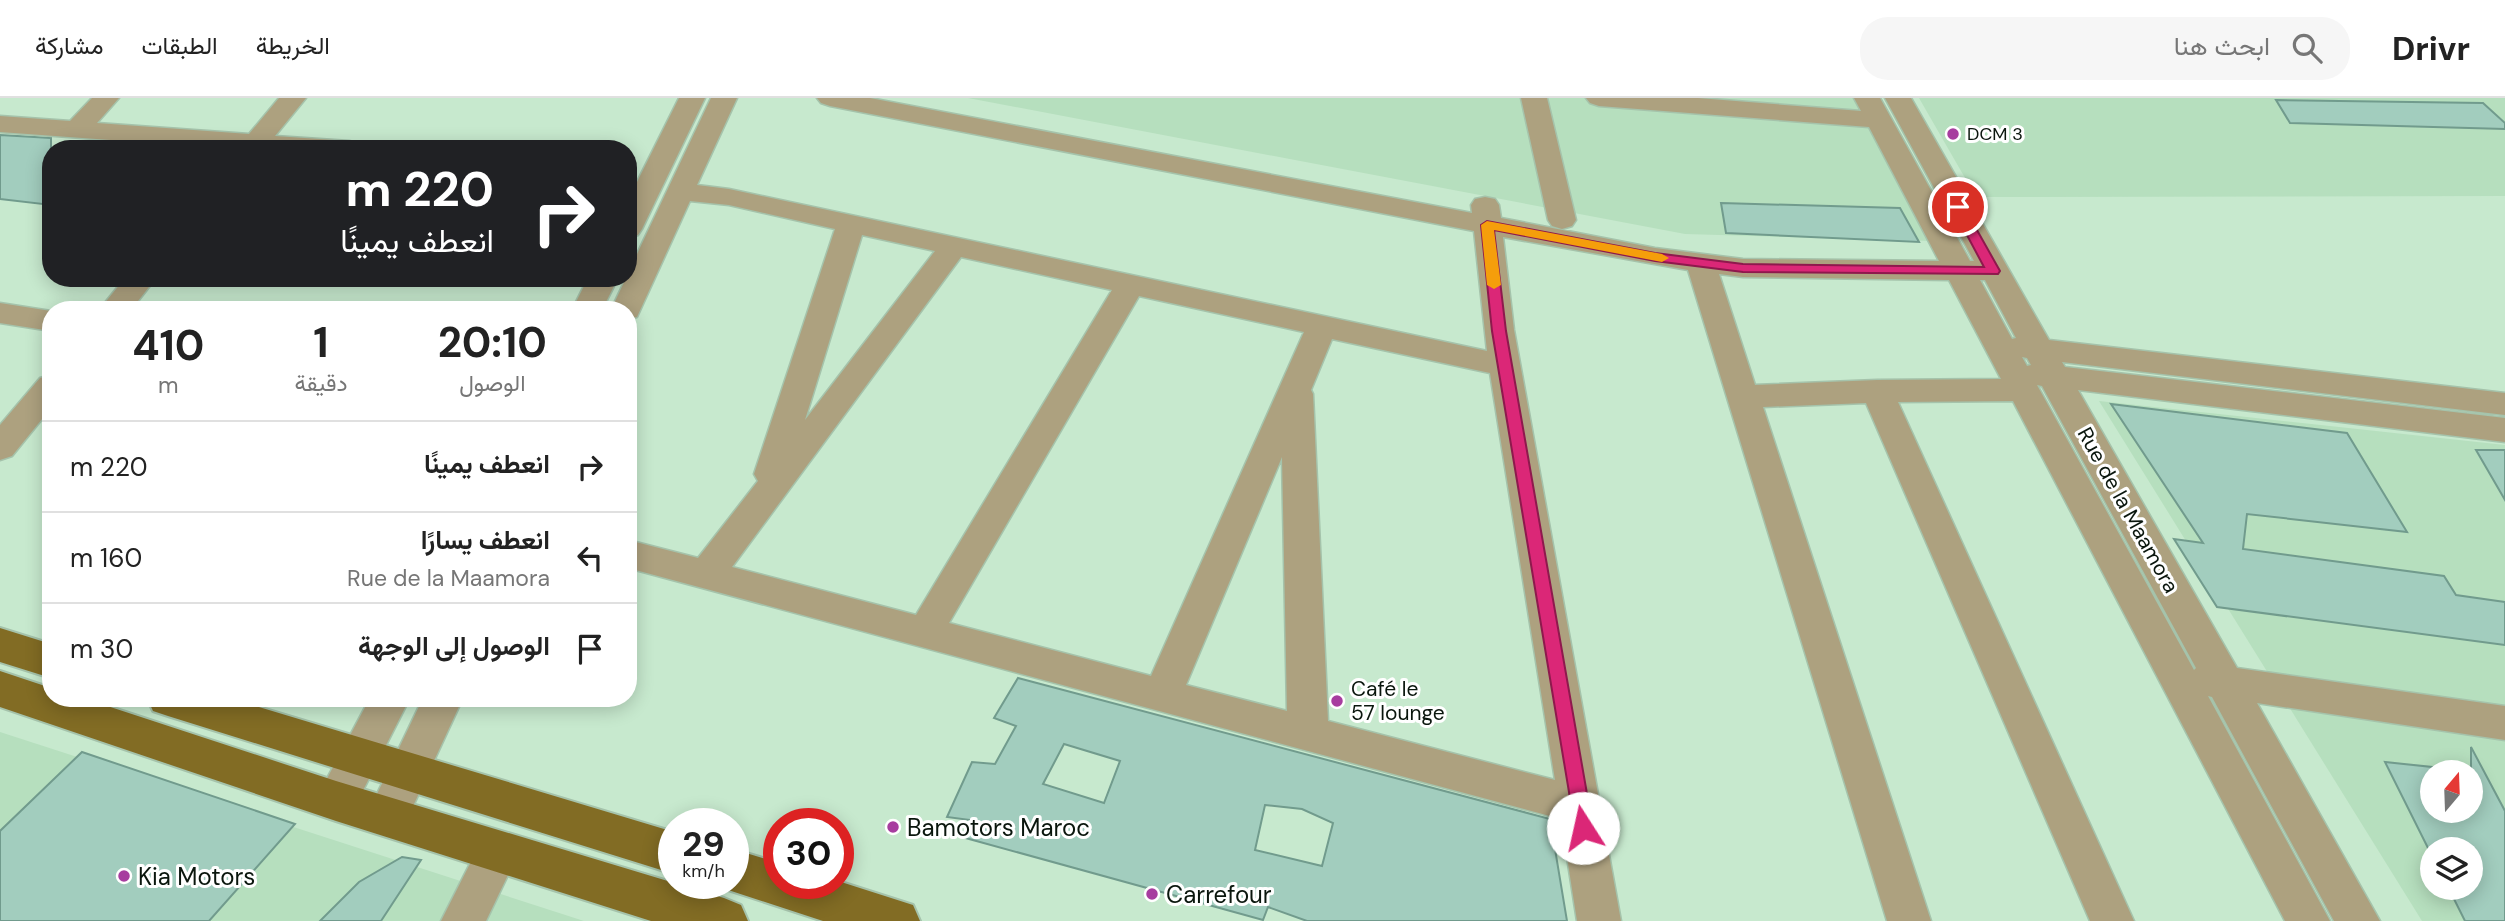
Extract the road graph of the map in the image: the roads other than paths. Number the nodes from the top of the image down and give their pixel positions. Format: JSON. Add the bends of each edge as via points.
{"nodes":[{"id":1,"x":106,"y":98,"type":"edge"},
{"id":2,"x":293,"y":98,"type":"edge"},
{"id":3,"x":692,"y":98,"type":"edge"},
{"id":4,"x":724,"y":98,"type":"edge"},
{"id":5,"x":830,"y":98,"type":"edge"},
{"id":6,"x":920,"y":98,"type":"edge"},
{"id":7,"x":1534,"y":98,"type":"edge"},
{"id":8,"x":1599,"y":98,"type":"edge"},
{"id":9,"x":1882,"y":105,"type":"edge"},
{"id":10,"x":0,"y":124,"type":"edge"},
{"id":11,"x":76,"y":130,"type":"junction"},
{"id":12,"x":194,"y":140,"type":"edge"},
{"id":13,"x":257,"y":140,"type":"edge"},
{"id":14,"x":637,"y":172,"type":"edge"},
{"id":15,"x":656,"y":173,"type":"junction"},
{"id":16,"x":685,"y":184,"type":"junction"},
{"id":17,"x":637,"y":211,"type":"edge"},
{"id":18,"x":1486,"y":215,"type":"junction"},
{"id":19,"x":1562,"y":220,"type":"junction"},
{"id":20,"x":851,"y":224,"type":"junction"},
{"id":21,"x":954,"y":246,"type":"junction"},
{"id":22,"x":1971,"y":261,"type":"junction"},
{"id":23,"x":1700,"y":264,"type":"junction"},
{"id":24,"x":637,"y":270,"type":"edge"},
{"id":25,"x":1129,"y":285,"type":"junction"},
{"id":26,"x":133,"y":287,"type":"edge"},
{"id":27,"x":122,"y":301,"type":"edge"},
{"id":28,"x":0,"y":313,"type":"edge"},
{"id":29,"x":42,"y":320,"type":"edge"},
{"id":30,"x":1322,"y":326,"type":"junction"},
{"id":31,"x":1505,"y":366,"type":"junction"},
{"id":32,"x":2026,"y":366,"type":"junction"},
{"id":33,"x":1296,"y":386,"type":"junction"},
{"id":34,"x":1877,"y":391,"type":"junction"},
{"id":35,"x":42,"y":397,"type":"edge"},
{"id":36,"x":1741,"y":397,"type":"junction"},
{"id":37,"x":2505,"y":404,"type":"edge"},
{"id":38,"x":2505,"y":430,"type":"edge"},
{"id":39,"x":0,"y":448,"type":"edge"},
{"id":40,"x":762,"y":500,"type":"junction"},
{"id":41,"x":637,"y":556,"type":"edge"},
{"id":42,"x":706,"y":575,"type":"junction"},
{"id":43,"x":925,"y":632,"type":"junction"},
{"id":44,"x":0,"y":645,"type":"edge"},
{"id":45,"x":42,"y":658,"type":"edge"},
{"id":46,"x":2180,"y":678,"type":"junction"},
{"id":47,"x":2224,"y":681,"type":"junction"},
{"id":48,"x":0,"y":689,"type":"edge"},
{"id":49,"x":1162,"y":695,"type":"junction"},
{"id":50,"x":42,"y":703,"type":"edge"},
{"id":51,"x":54,"y":707,"type":"edge"},
{"id":52,"x":197,"y":707,"type":"edge"},
{"id":53,"x":385,"y":707,"type":"edge"},
{"id":54,"x":439,"y":707,"type":"edge"},
{"id":55,"x":2505,"y":723,"type":"edge"},
{"id":56,"x":1308,"y":733,"type":"junction"},
{"id":57,"x":360,"y":757,"type":"junction"},
{"id":58,"x":409,"y":772,"type":"junction"},
{"id":59,"x":336,"y":801,"type":"junction"},
{"id":60,"x":1579,"y":805,"type":"junction"},
{"id":61,"x":387,"y":817,"type":"junction"},
{"id":62,"x":658,"y":848,"type":"edge"},
{"id":63,"x":498,"y":852,"type":"junction"},
{"id":64,"x":749,"y":876,"type":"edge"},
{"id":65,"x":463,"y":921,"type":"edge"},
{"id":66,"x":724,"y":921,"type":"edge"},
{"id":67,"x":896,"y":921,"type":"edge"},
{"id":68,"x":1599,"y":921,"type":"edge"},
{"id":69,"x":1909,"y":921,"type":"edge"},
{"id":70,"x":2112,"y":921,"type":"edge"},
{"id":71,"x":2308,"y":921,"type":"edge"},
{"id":72,"x":2358,"y":921,"type":"edge"}],
"edges":[{"from":1,"to":11,"type":"street"},
{"from":2,"to":13,"type":"street"},
{"from":3,"to":15,"type":"street"},
{"from":4,"to":16,"type":"street"},
{"from":5,"to":18,"type":"street"},
{"from":6,"to":18,"type":"street"},
{"from":7,"to":19,"type":"street"},
{"from":8,"to":9,"type":"street"},
{"from":9,"to":22,"type":"street","name":"Rue de la Maamora"},
{"from":10,"to":11,"type":"street"},
{"from":11,"to":12,"type":"street"},
{"from":14,"to":15,"type":"street"},
{"from":15,"to":16,"type":"street"},
{"from":15,"to":17,"type":"street"},
{"from":16,"to":20,"type":"street"},
{"from":16,"to":24,"type":"street"},
{"from":18,"to":19,"type":"street"},
{"from":18,"to":23,"type":"street"},
{"from":18,"to":31,"type":"street"},
{"from":19,"to":22,"type":"street","via":[[1699,244]]},
{"from":20,"to":21,"type":"street"},
{"from":20,"to":40,"type":"street"},
{"from":21,"to":25,"type":"street"},
{"from":21,"to":40,"type":"street"},
{"from":22,"to":23,"type":"street","via":[[1743,268]]},
{"from":22,"to":32,"type":"street","name":"Rue de la Maamora"},
{"from":23,"to":36,"type":"street"},
{"from":25,"to":30,"type":"street"},
{"from":25,"to":43,"type":"street"},
{"from":26,"to":27,"type":"street"},
{"from":28,"to":29,"type":"street"},
{"from":30,"to":31,"type":"street"},
{"from":30,"to":33,"type":"street"},
{"from":31,"to":60,"type":"street"},
{"from":32,"to":34,"type":"street"},
{"from":32,"to":37,"type":"street"},
{"from":32,"to":38,"type":"street"},
{"from":32,"to":46,"type":"street","name":"Rue de la Maamora"},
{"from":32,"to":47,"type":"street","name":"Rue de la Maamora"},
{"from":33,"to":49,"type":"street"},
{"from":33,"to":56,"type":"street"},
{"from":34,"to":36,"type":"street"},
{"from":34,"to":70,"type":"street"},
{"from":35,"to":39,"type":"street"},
{"from":36,"to":69,"type":"street"},
{"from":40,"to":42,"type":"street"},
{"from":41,"to":42,"type":"street"},
{"from":42,"to":43,"type":"street"},
{"from":43,"to":49,"type":"street"},
{"from":44,"to":45,"type":"main road"},
{"from":46,"to":47,"type":"street"},
{"from":46,"to":71,"type":"street","name":"Rue de la Maamora"},
{"from":47,"to":55,"type":"street"},
{"from":47,"to":72,"type":"street","name":"Rue de la Maamora"},
{"from":48,"to":50,"type":"main road"},
{"from":49,"to":56,"type":"street"},
{"from":51,"to":59,"type":"main road"},
{"from":52,"to":57,"type":"main road"},
{"from":53,"to":57,"type":"street"},
{"from":54,"to":58,"type":"street"},
{"from":56,"to":60,"type":"street"},
{"from":57,"to":58,"type":"main road"},
{"from":57,"to":59,"type":"street"},
{"from":58,"to":61,"type":"street"},
{"from":58,"to":62,"type":"main road"},
{"from":59,"to":61,"type":"main road"},
{"from":60,"to":68,"type":"street"},
{"from":61,"to":63,"type":"main road"},
{"from":63,"to":65,"type":"street"},
{"from":63,"to":66,"type":"main road"},
{"from":64,"to":67,"type":"main road"}]}
